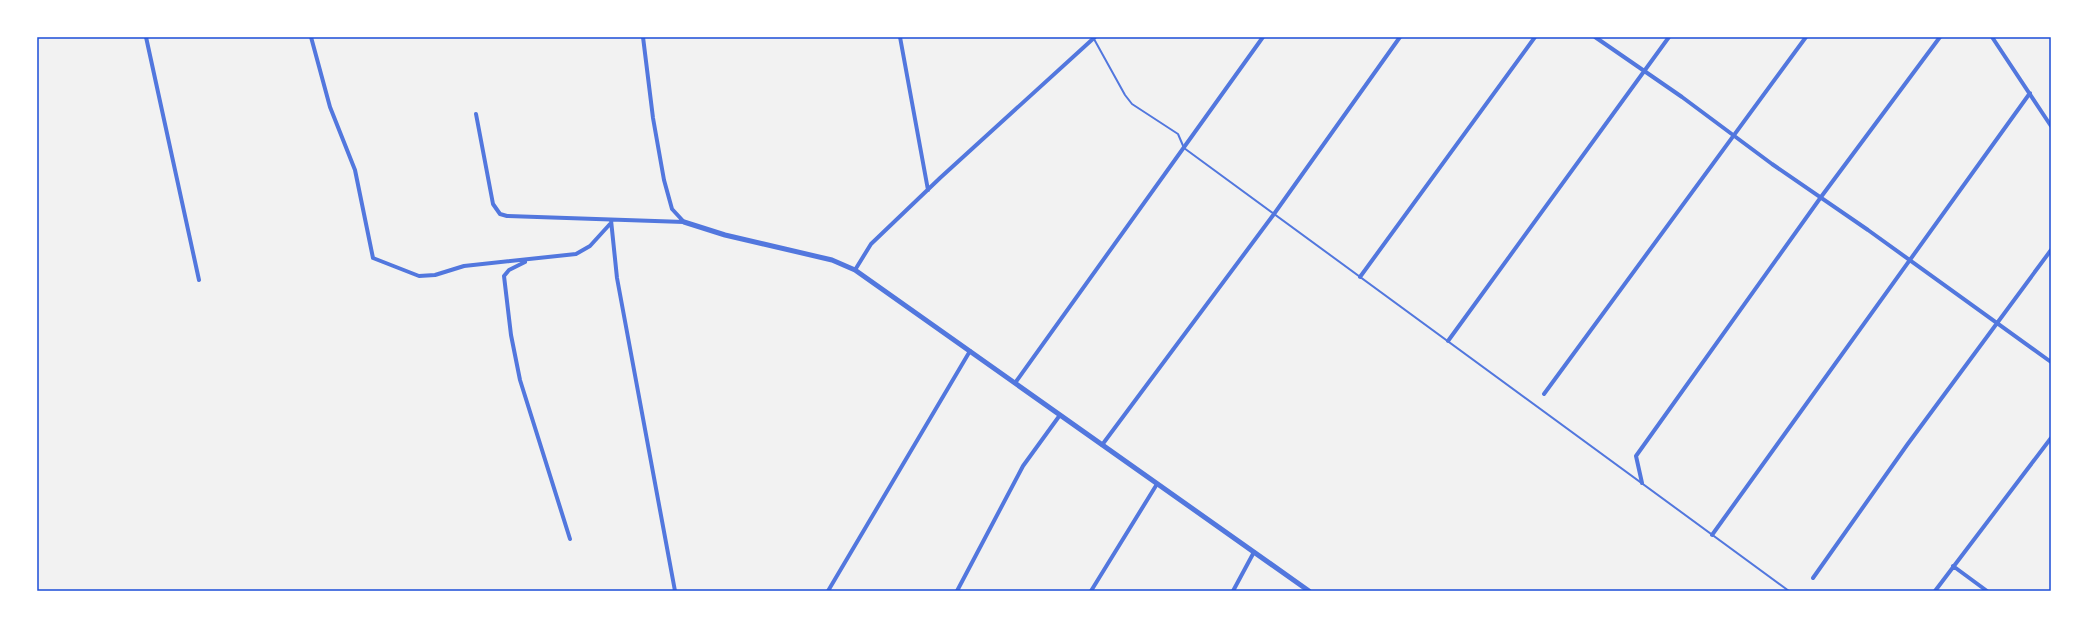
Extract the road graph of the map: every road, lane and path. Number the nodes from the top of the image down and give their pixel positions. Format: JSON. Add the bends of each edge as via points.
{"nodes":[{"id":1,"x":146,"y":37,"type":"edge"},
{"id":2,"x":311,"y":37,"type":"edge"},
{"id":3,"x":643,"y":37,"type":"edge"},
{"id":4,"x":900,"y":37,"type":"edge"},
{"id":5,"x":1263,"y":37,"type":"edge"},
{"id":6,"x":1400,"y":37,"type":"edge"},
{"id":7,"x":1535,"y":37,"type":"edge"},
{"id":8,"x":1595,"y":37,"type":"edge"},
{"id":9,"x":1669,"y":37,"type":"edge"},
{"id":10,"x":1806,"y":37,"type":"edge"},
{"id":11,"x":1940,"y":37,"type":"edge"},
{"id":12,"x":1992,"y":37,"type":"edge"},
{"id":13,"x":1094,"y":38,"type":"edge"},
{"id":14,"x":1643,"y":70,"type":"junction"},
{"id":15,"x":2030,"y":93,"type":"junction"},
{"id":16,"x":476,"y":114,"type":"dead end"},
{"id":17,"x":2051,"y":126,"type":"edge"},
{"id":18,"x":1734,"y":135,"type":"junction"},
{"id":19,"x":1184,"y":148,"type":"junction"},
{"id":20,"x":928,"y":190,"type":"junction"},
{"id":21,"x":1821,"y":198,"type":"junction"},
{"id":22,"x":1274,"y":214,"type":"junction"},
{"id":23,"x":611,"y":222,"type":"junction"},
{"id":24,"x":684,"y":222,"type":"junction"},
{"id":25,"x":2051,"y":250,"type":"edge"},
{"id":26,"x":528,"y":260,"type":"junction"},
{"id":27,"x":1909,"y":260,"type":"junction"},
{"id":28,"x":855,"y":270,"type":"junction"},
{"id":29,"x":1360,"y":277,"type":"junction"},
{"id":30,"x":199,"y":280,"type":"dead end"},
{"id":31,"x":1997,"y":323,"type":"junction"},
{"id":32,"x":1448,"y":341,"type":"junction"},
{"id":33,"x":970,"y":351,"type":"junction"},
{"id":34,"x":2051,"y":362,"type":"edge"},
{"id":35,"x":1015,"y":383,"type":"junction"},
{"id":36,"x":1544,"y":394,"type":"dead end"},
{"id":37,"x":1060,"y":415,"type":"junction"},
{"id":38,"x":2051,"y":438,"type":"edge"},
{"id":39,"x":1102,"y":445,"type":"junction"},
{"id":40,"x":1642,"y":483,"type":"junction"},
{"id":41,"x":1157,"y":484,"type":"junction"},
{"id":42,"x":1712,"y":535,"type":"junction"},
{"id":43,"x":570,"y":539,"type":"dead end"},
{"id":44,"x":1254,"y":552,"type":"junction"},
{"id":45,"x":1953,"y":566,"type":"junction"},
{"id":46,"x":1813,"y":578,"type":"dead end"},
{"id":47,"x":676,"y":591,"type":"edge"},
{"id":48,"x":828,"y":591,"type":"edge"},
{"id":49,"x":957,"y":591,"type":"edge"},
{"id":50,"x":1091,"y":591,"type":"edge"},
{"id":51,"x":1233,"y":591,"type":"edge"},
{"id":52,"x":1309,"y":591,"type":"edge"},
{"id":53,"x":1789,"y":591,"type":"edge"},
{"id":54,"x":1935,"y":591,"type":"edge"},
{"id":55,"x":1987,"y":591,"type":"edge"}],
"edges":[{"from":1,"to":30,"type":"street"},
{"from":2,"to":26,"type":"street","via":[[330,107],[355,170],[373,258],[419,276],[435,275],[464,266]]},
{"from":3,"to":24,"type":"street","via":[[664,180],[672,209]]},
{"from":4,"to":20,"type":"street"},
{"from":5,"to":19,"type":"street"},
{"from":6,"to":22,"type":"street"},
{"from":7,"to":29,"type":"street"},
{"from":8,"to":14,"type":"street"},
{"from":9,"to":14,"type":"street"},
{"from":10,"to":18,"type":"street"},
{"from":11,"to":21,"type":"street"},
{"from":12,"to":15,"type":"street"},
{"from":13,"to":19,"type":"lane","via":[[1132,104],[1178,134]]},
{"from":13,"to":20,"type":"street"},
{"from":14,"to":18,"type":"street"},
{"from":14,"to":32,"type":"street"},
{"from":15,"to":17,"type":"street"},
{"from":15,"to":27,"type":"street"},
{"from":16,"to":23,"type":"street","via":[[493,204],[500,214]]},
{"from":18,"to":21,"type":"street"},
{"from":18,"to":36,"type":"street"},
{"from":19,"to":22,"type":"lane"},
{"from":19,"to":35,"type":"street"},
{"from":20,"to":28,"type":"street","via":[[871,244]]},
{"from":21,"to":27,"type":"street"},
{"from":21,"to":40,"type":"street","via":[[1636,456]]},
{"from":22,"to":29,"type":"lane"},
{"from":22,"to":39,"type":"street"},
{"from":23,"to":24,"type":"street"},
{"from":23,"to":26,"type":"street","via":[[590,246],[576,254]]},
{"from":23,"to":47,"type":"street","via":[[617,278]]},
{"from":24,"to":28,"type":"street","via":[[725,235],[832,260]]},
{"from":25,"to":31,"type":"street"},
{"from":26,"to":43,"type":"street","via":[[509,270],[504,276],[511,335],[520,380]]},
{"from":27,"to":31,"type":"street"},
{"from":27,"to":42,"type":"street"},
{"from":28,"to":33,"type":"street"},
{"from":29,"to":32,"type":"lane"},
{"from":31,"to":34,"type":"street"},
{"from":31,"to":46,"type":"street"},
{"from":32,"to":40,"type":"lane"},
{"from":33,"to":35,"type":"street"},
{"from":33,"to":48,"type":"street"},
{"from":35,"to":37,"type":"street"},
{"from":37,"to":39,"type":"street"},
{"from":37,"to":49,"type":"street","via":[[1023,466]]},
{"from":38,"to":45,"type":"street"},
{"from":39,"to":41,"type":"street"},
{"from":40,"to":42,"type":"lane"},
{"from":41,"to":44,"type":"street"},
{"from":41,"to":50,"type":"street"},
{"from":42,"to":53,"type":"lane"},
{"from":44,"to":51,"type":"street"},
{"from":44,"to":52,"type":"street"},
{"from":45,"to":54,"type":"street"},
{"from":45,"to":55,"type":"street"}]}
